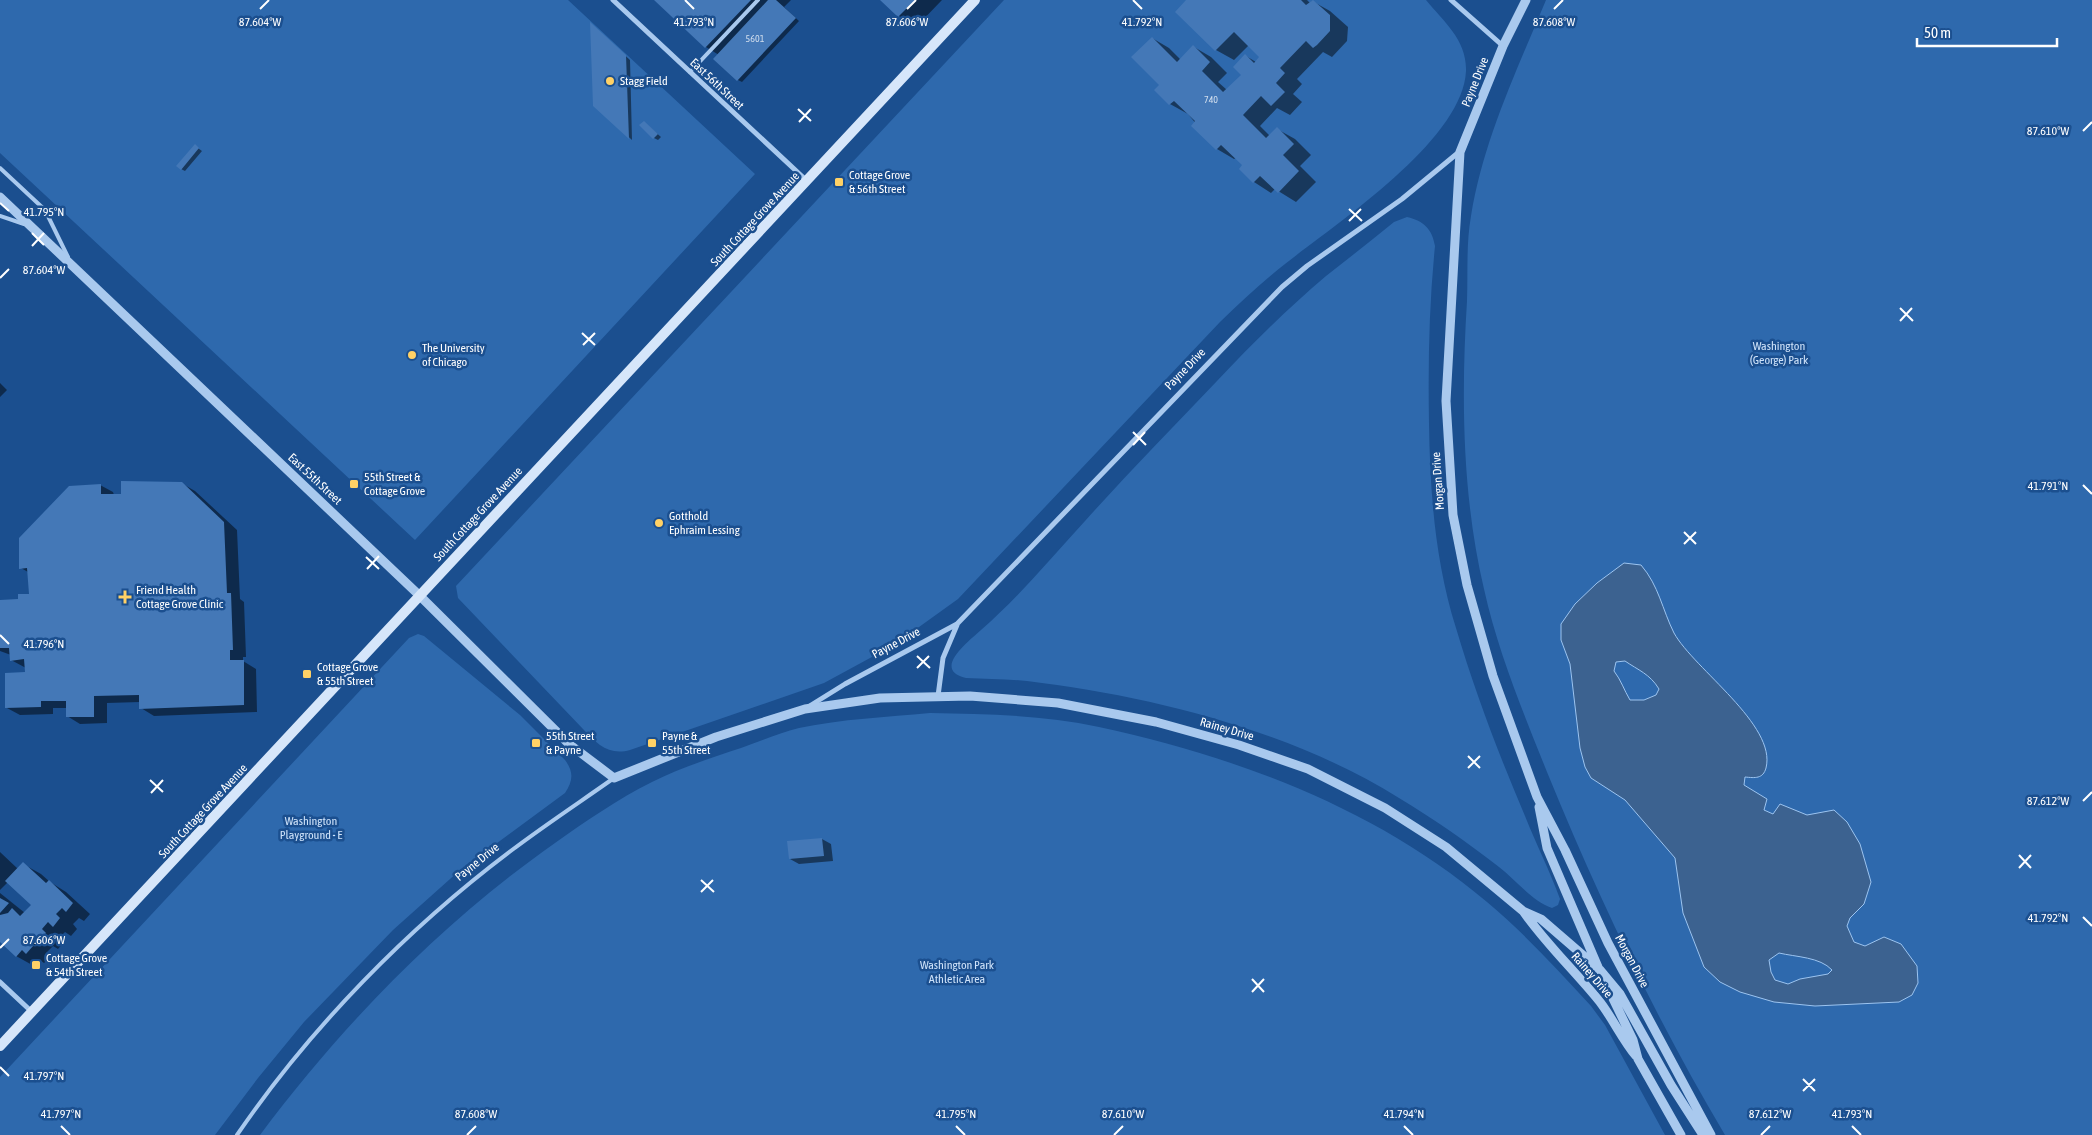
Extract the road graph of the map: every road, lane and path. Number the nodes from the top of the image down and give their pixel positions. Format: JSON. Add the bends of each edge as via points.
{"nodes":[{"id":1,"x":613,"y":0,"type":"edge"},
{"id":2,"x":758,"y":0,"type":"edge"},
{"id":3,"x":975,"y":0,"type":"edge"},
{"id":4,"x":1451,"y":0,"type":"edge"},
{"id":5,"x":1526,"y":0,"type":"edge"},
{"id":6,"x":1503,"y":46,"type":"junction"},
{"id":7,"x":690,"y":72,"type":"junction"},
{"id":8,"x":1460,"y":152,"type":"junction"},
{"id":9,"x":0,"y":168,"type":"edge"},
{"id":10,"x":807,"y":182,"type":"junction"},
{"id":11,"x":0,"y":197,"type":"edge"},
{"id":12,"x":0,"y":216,"type":"edge"},
{"id":13,"x":30,"y":226,"type":"junction"},
{"id":14,"x":72,"y":266,"type":"junction"},
{"id":15,"x":420,"y":596,"type":"junction"},
{"id":16,"x":957,"y":624,"type":"junction"},
{"id":17,"x":938,"y":696,"type":"junction"},
{"id":18,"x":880,"y":698,"type":"joint"},
{"id":19,"x":805,"y":708,"type":"junction"},
{"id":20,"x":614,"y":778,"type":"junction"},
{"id":21,"x":1537,"y":797,"type":"junction"},
{"id":22,"x":1523,"y":911,"type":"junction"},
{"id":23,"x":1600,"y":970,"type":"junction"},
{"id":24,"x":0,"y":982,"type":"edge"},
{"id":25,"x":32,"y":1012,"type":"junction"},
{"id":26,"x":0,"y":1046,"type":"edge"},
{"id":27,"x":1638,"y":1059,"type":"junction"},
{"id":28,"x":237,"y":1135,"type":"edge"},
{"id":29,"x":1681,"y":1135,"type":"edge"},
{"id":30,"x":1703,"y":1135,"type":"edge"},
{"id":31,"x":1711,"y":1135,"type":"edge"}],
"edges":[{"from":1,"to":7,"type":"street","name":"East 56th Street"},
{"from":2,"to":7,"type":"lane"},
{"from":3,"to":10,"type":"main road","name":"South Cottage Grove Avenue"},
{"from":4,"to":6,"type":"street"},
{"from":5,"to":6,"type":"street","name":"Payne Drive"},
{"from":6,"to":8,"type":"street","name":"Payne Drive"},
{"from":7,"to":10,"type":"street","name":"East 56th Street"},
{"from":8,"to":16,"type":"street","name":"Payne Drive","via":[[1282,287]]},
{"from":8,"to":21,"type":"street","name":"Morgan Drive","via":[[1446,401],[1453,515],[1467,586],[1493,676]]},
{"from":9,"to":14,"type":"lane","via":[[45,210]]},
{"from":10,"to":15,"type":"main road","name":"South Cottage Grove Avenue"},
{"from":11,"to":13,"type":"street","name":"East 55th Street"},
{"from":12,"to":13,"type":"lane"},
{"from":13,"to":14,"type":"street","name":"East 55th Street"},
{"from":14,"to":15,"type":"street","name":"East 55th Street"},
{"from":15,"to":20,"type":"street","name":"East 55th Street","via":[[569,744]]},
{"from":15,"to":25,"type":"main road","name":"South Cottage Grove Avenue"},
{"from":16,"to":17,"type":"street","via":[[943,658]]},
{"from":16,"to":19,"type":"street","name":"Payne Drive"},
{"from":17,"to":18,"type":"street","name":"Rainey Drive"},
{"from":17,"to":22,"type":"street","name":"Rainey Drive","via":[[1058,703],[1156,722],[1239,745],[1308,769],[1385,808],[1446,847]]},
{"from":18,"to":19,"type":"street","name":"Payne Drive"},
{"from":19,"to":20,"type":"street","name":"Payne Drive","via":[[716,737]]},
{"from":20,"to":28,"type":"lane","name":"Payne Drive","via":[[511,851],[380,964],[327,1021],[253,1110]]},
{"from":21,"to":23,"type":"street","name":"Morgan Drive","via":[[1547,848]]},
{"from":21,"to":31,"type":"street","name":"Morgan Drive","via":[[1608,943]]},
{"from":22,"to":23,"type":"street","name":"Rainey Drive","via":[[1541,919]]},
{"from":22,"to":27,"type":"street","name":"Rainey Drive","via":[[1607,1011],[1624,1043]]},
{"from":23,"to":27,"type":"street","name":"Morgan Drive","via":[[1633,1040]]},
{"from":23,"to":30,"type":"street","via":[[1620,994]]},
{"from":24,"to":25,"type":"street"},
{"from":25,"to":26,"type":"main road","name":"South Cottage Grove Avenue"},
{"from":27,"to":29,"type":"street","name":"Morgan Drive"}]}
